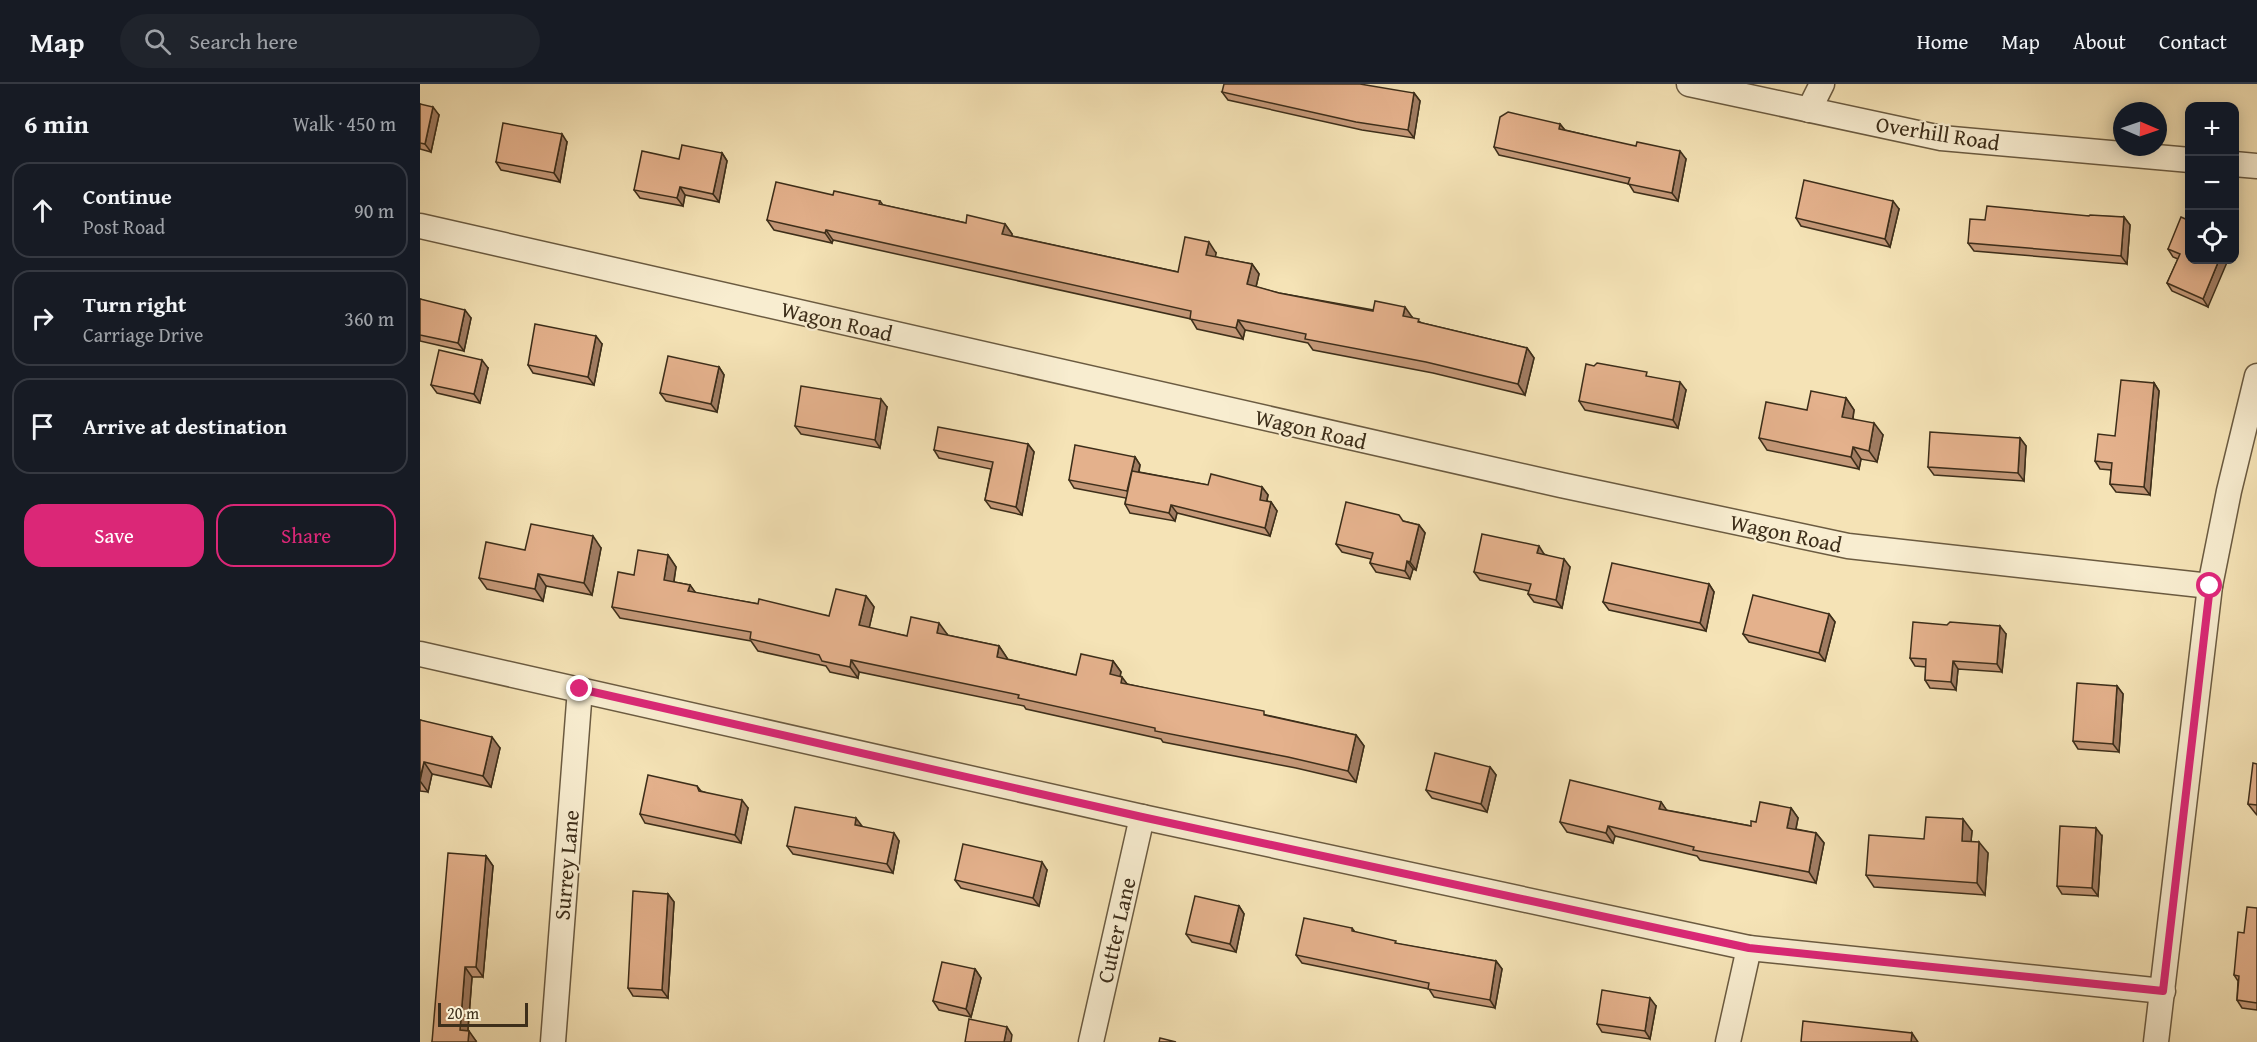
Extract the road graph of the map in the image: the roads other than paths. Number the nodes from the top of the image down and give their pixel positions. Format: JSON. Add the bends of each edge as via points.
{"nodes":[{"id":1,"x":1689,"y":84,"type":"edge"},
{"id":2,"x":1822,"y":84,"type":"edge"},
{"id":3,"x":1809,"y":110,"type":"junction"},
{"id":4,"x":2185,"y":160,"type":"edge"},
{"id":5,"x":2239,"y":164,"type":"edge"},
{"id":6,"x":2257,"y":166,"type":"edge"},
{"id":7,"x":420,"y":226,"type":"edge"},
{"id":8,"x":2257,"y":376,"type":"edge"},
{"id":9,"x":2210,"y":586,"type":"junction"},
{"id":10,"x":420,"y":654,"type":"edge"},
{"id":11,"x":580,"y":689,"type":"junction"},
{"id":12,"x":1142,"y":817,"type":"junction"},
{"id":13,"x":1749,"y":948,"type":"junction"},
{"id":14,"x":2163,"y":991,"type":"junction"},
{"id":15,"x":552,"y":1042,"type":"edge"},
{"id":16,"x":1091,"y":1042,"type":"edge"},
{"id":17,"x":1728,"y":1042,"type":"edge"},
{"id":18,"x":2156,"y":1042,"type":"edge"}],
"edges":[{"from":1,"to":3,"type":"street","name":"Overhill Road"},
{"from":2,"to":3,"type":"street"},
{"from":3,"to":4,"type":"street","name":"Overhill Road","via":[[1941,138]]},
{"from":5,"to":6,"type":"street"},
{"from":7,"to":9,"type":"street","name":"Wagon Road","via":[[1550,483],[1848,546]]},
{"from":8,"to":9,"type":"street"},
{"from":9,"to":14,"type":"street"},
{"from":10,"to":11,"type":"street"},
{"from":11,"to":12,"type":"street"},
{"from":11,"to":15,"type":"street","name":"Surrey Lane"},
{"from":12,"to":13,"type":"street"},
{"from":12,"to":16,"type":"street","name":"Cutter Lane"},
{"from":13,"to":14,"type":"street"},
{"from":13,"to":17,"type":"street"},
{"from":14,"to":18,"type":"street"}]}
